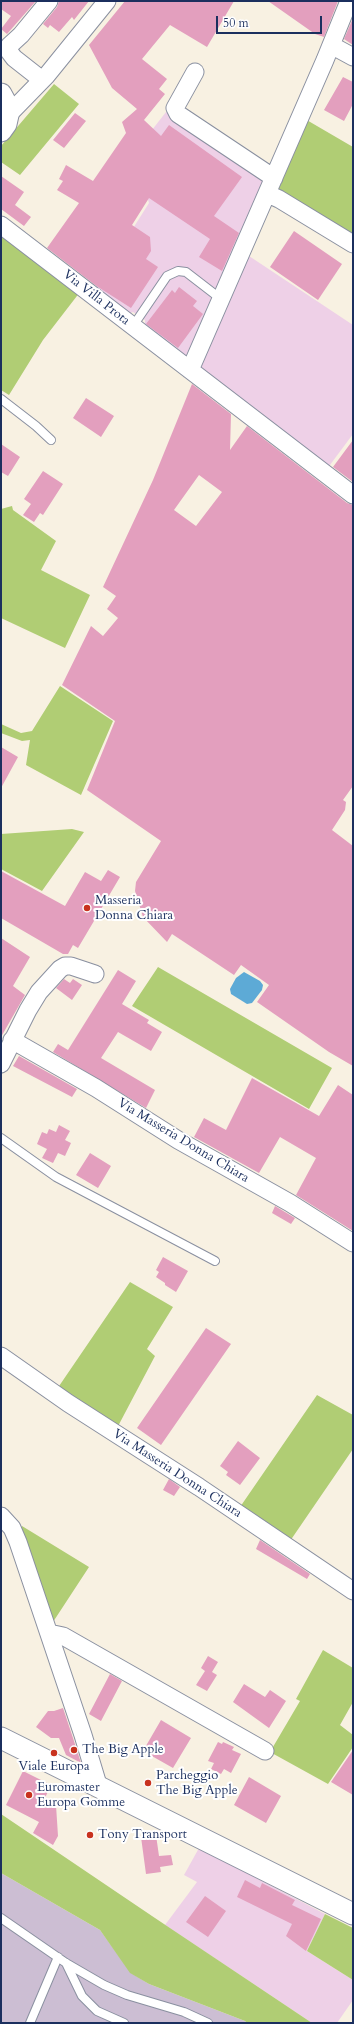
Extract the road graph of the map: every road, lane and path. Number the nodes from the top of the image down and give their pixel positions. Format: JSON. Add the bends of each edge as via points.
{"nodes":[{"id":1,"x":49,"y":1,"type":"edge"},
{"id":2,"x":107,"y":1,"type":"edge"},
{"id":3,"x":349,"y":1,"type":"edge"},
{"id":4,"x":331,"y":45,"type":"junction"},
{"id":5,"x":353,"y":57,"type":"edge"},
{"id":6,"x":195,"y":72,"type":"dead end"},
{"id":7,"x":38,"y":84,"type":"junction"},
{"id":8,"x":3,"y":109,"type":"edge"},
{"id":9,"x":274,"y":178,"type":"junction"},
{"id":10,"x":268,"y":194,"type":"junction"},
{"id":11,"x":1,"y":225,"type":"edge"},
{"id":12,"x":353,"y":244,"type":"edge"},
{"id":13,"x":221,"y":299,"type":"junction"},
{"id":14,"x":133,"y":326,"type":"junction"},
{"id":15,"x":190,"y":370,"type":"junction"},
{"id":16,"x":1,"y":399,"type":"edge"},
{"id":17,"x":51,"y":440,"type":"dead end"},
{"id":18,"x":353,"y":495,"type":"edge"},
{"id":19,"x":94,"y":974,"type":"dead end"},
{"id":20,"x":12,"y":1040,"type":"junction"},
{"id":21,"x":1,"y":1064,"type":"edge"},
{"id":22,"x":1,"y":1138,"type":"edge"},
{"id":23,"x":353,"y":1243,"type":"edge"},
{"id":24,"x":215,"y":1261,"type":"dead end"},
{"id":25,"x":1,"y":1356,"type":"edge"},
{"id":26,"x":1,"y":1516,"type":"edge"},
{"id":27,"x":353,"y":1591,"type":"edge"},
{"id":28,"x":49,"y":1633,"type":"junction"},
{"id":29,"x":1,"y":1738,"type":"edge"},
{"id":30,"x":265,"y":1751,"type":"dead end"},
{"id":31,"x":99,"y":1788,"type":"junction"},
{"id":32,"x":353,"y":1914,"type":"edge"},
{"id":33,"x":1,"y":1918,"type":"edge"},
{"id":34,"x":58,"y":1957,"type":"junction"},
{"id":35,"x":66,"y":1963,"type":"junction"},
{"id":36,"x":30,"y":2023,"type":"edge"},
{"id":37,"x":124,"y":2023,"type":"edge"},
{"id":38,"x":208,"y":2023,"type":"edge"}],
"edges":[{"from":1,"to":7,"type":"street","via":[[21,35],[8,46],[14,58]]},
{"from":2,"to":7,"type":"street"},
{"from":3,"to":4,"type":"street"},
{"from":4,"to":5,"type":"street"},
{"from":4,"to":9,"type":"street"},
{"from":6,"to":9,"type":"street","via":[[175,108],[178,114]]},
{"from":7,"to":8,"type":"street"},
{"from":9,"to":10,"type":"street"},
{"from":10,"to":12,"type":"street"},
{"from":10,"to":13,"type":"street"},
{"from":11,"to":14,"type":"street","name":"Via Villa Prota"},
{"from":13,"to":14,"type":"lane","via":[[186,272],[178,271],[167,276]]},
{"from":13,"to":15,"type":"street"},
{"from":14,"to":15,"type":"street","name":"Via Villa Prota"},
{"from":15,"to":18,"type":"street","name":"Via Villa Prota"},
{"from":16,"to":17,"type":"lane"},
{"from":19,"to":20,"type":"street","via":[[71,966],[60,968],[39,992]]},
{"from":20,"to":21,"type":"street"},
{"from":20,"to":23,"type":"street","name":"Via Masseria Donna Chiara","via":[[96,1088],[178,1140],[290,1203]]},
{"from":22,"to":24,"type":"lane","via":[[56,1177]]},
{"from":25,"to":27,"type":"street","name":"Via Masseria Donna Chiara"},
{"from":26,"to":28,"type":"street","via":[[12,1528],[18,1542]]},
{"from":28,"to":30,"type":"street","via":[[63,1636]]},
{"from":28,"to":31,"type":"street"},
{"from":29,"to":31,"type":"street"},
{"from":31,"to":32,"type":"street"},
{"from":33,"to":34,"type":"lane"},
{"from":34,"to":35,"type":"lane"},
{"from":34,"to":36,"type":"lane"},
{"from":35,"to":37,"type":"lane","via":[[82,1996],[97,2011]]},
{"from":35,"to":38,"type":"lane","via":[[127,1995],[184,2012]]}]}
